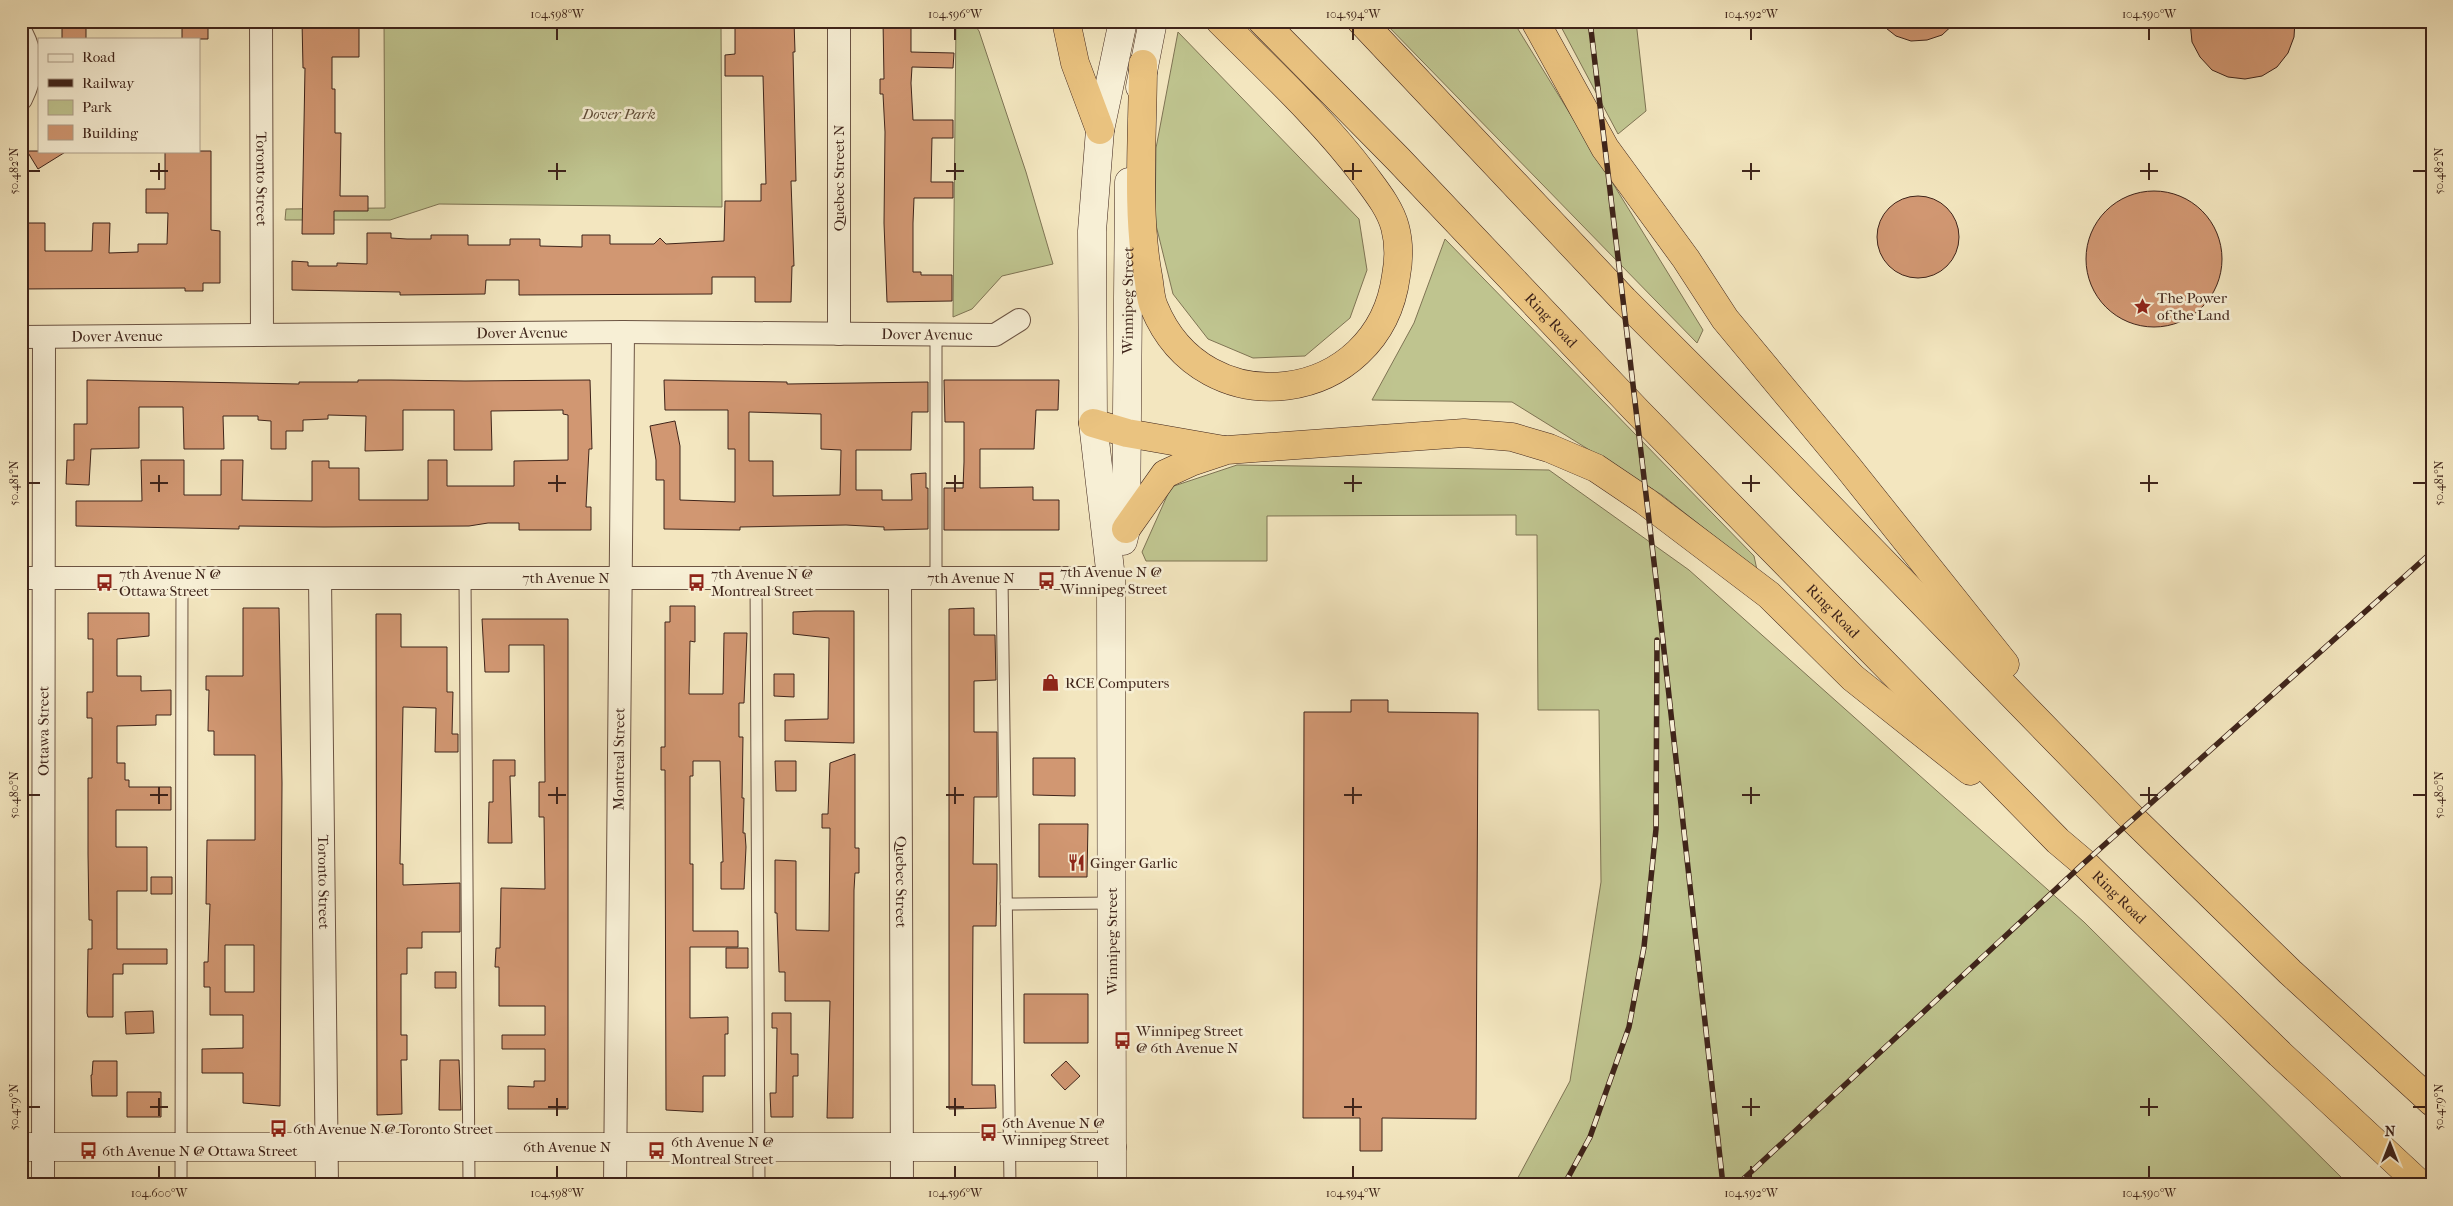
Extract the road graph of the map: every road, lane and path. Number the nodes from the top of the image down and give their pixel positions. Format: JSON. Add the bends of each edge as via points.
{"nodes":[{"id":1,"x":261,"y":21,"type":"edge"},
{"id":2,"x":839,"y":21,"type":"edge"},
{"id":3,"x":1066,"y":21,"type":"edge"},
{"id":4,"x":1123,"y":21,"type":"edge"},
{"id":5,"x":1153,"y":21,"type":"edge"},
{"id":6,"x":1220,"y":21,"type":"edge"},
{"id":7,"x":1262,"y":21,"type":"edge"},
{"id":8,"x":1361,"y":21,"type":"edge"},
{"id":9,"x":1535,"y":21,"type":"edge"},
{"id":10,"x":21,"y":32,"type":"edge"},
{"id":11,"x":1144,"y":64,"type":"junction"},
{"id":12,"x":21,"y":99,"type":"edge"},
{"id":13,"x":1100,"y":130,"type":"junction"},
{"id":14,"x":1019,"y":320,"type":"dead end"},
{"id":15,"x":623,"y":332,"type":"junction"},
{"id":16,"x":839,"y":334,"type":"junction"},
{"id":17,"x":262,"y":335,"type":"junction"},
{"id":18,"x":936,"y":335,"type":"junction"},
{"id":19,"x":21,"y":337,"type":"edge"},
{"id":20,"x":44,"y":337,"type":"junction"},
{"id":21,"x":1093,"y":423,"type":"junction"},
{"id":22,"x":1127,"y":432,"type":"junction"},
{"id":23,"x":1228,"y":450,"type":"junction"},
{"id":24,"x":1126,"y":529,"type":"junction"},
{"id":25,"x":21,"y":578,"type":"edge"},
{"id":26,"x":44,"y":578,"type":"junction"},
{"id":27,"x":182,"y":578,"type":"junction"},
{"id":28,"x":320,"y":578,"type":"junction"},
{"id":29,"x":465,"y":578,"type":"junction"},
{"id":30,"x":620,"y":578,"type":"junction"},
{"id":31,"x":756,"y":578,"type":"junction"},
{"id":32,"x":900,"y":578,"type":"junction"},
{"id":33,"x":936,"y":578,"type":"junction"},
{"id":34,"x":1002,"y":578,"type":"junction"},
{"id":35,"x":1111,"y":578,"type":"junction"},
{"id":36,"x":2099,"y":782,"type":"junction"},
{"id":37,"x":2084,"y":863,"type":"junction"},
{"id":38,"x":1112,"y":903,"type":"junction"},
{"id":39,"x":1006,"y":904,"type":"junction"},
{"id":40,"x":2432,"y":1102,"type":"edge"},
{"id":41,"x":327,"y":1147,"type":"junction"},
{"id":42,"x":468,"y":1147,"type":"junction"},
{"id":43,"x":614,"y":1147,"type":"junction"},
{"id":44,"x":758,"y":1147,"type":"junction"},
{"id":45,"x":902,"y":1147,"type":"junction"},
{"id":46,"x":1010,"y":1147,"type":"junction"},
{"id":47,"x":1112,"y":1147,"type":"junction"},
{"id":48,"x":32,"y":1148,"type":"edge"},
{"id":49,"x":181,"y":1148,"type":"junction"},
{"id":50,"x":43,"y":1185,"type":"edge"},
{"id":51,"x":181,"y":1185,"type":"edge"},
{"id":52,"x":327,"y":1185,"type":"edge"},
{"id":53,"x":469,"y":1185,"type":"edge"},
{"id":54,"x":615,"y":1185,"type":"edge"},
{"id":55,"x":759,"y":1185,"type":"edge"},
{"id":56,"x":902,"y":1185,"type":"edge"},
{"id":57,"x":1010,"y":1185,"type":"edge"},
{"id":58,"x":1112,"y":1185,"type":"edge"},
{"id":59,"x":2421,"y":1185,"type":"edge"}],
"edges":[{"from":1,"to":17,"type":"street","name":"Toronto Street"},
{"from":2,"to":16,"type":"street","name":"Quebec Street N"},
{"from":3,"to":13,"type":"highway","via":[[1075,63]]},
{"from":4,"to":13,"type":"main road","name":"Winnipeg Street"},
{"from":5,"to":11,"type":"main road","name":"Winnipeg Street"},
{"from":6,"to":11,"type":"highway","via":[[1340,142],[1380,196],[1395,226],[1399,259],[1391,303],[1382,323],[1365,346],[1340,367],[1314,380],[1283,387],[1248,386],[1222,379],[1199,364],[1177,346],[1168,333],[1153,305],[1142,244]]},
{"from":7,"to":37,"type":"highway","name":"Ring Road","via":[[1637,411]]},
{"from":8,"to":36,"type":"highway","via":[[1624,300]]},
{"from":9,"to":36,"type":"highway","via":[[1605,148],[1686,259],[1725,319],[1847,466]]},
{"from":10,"to":12,"type":"street","via":[[28,46],[31,78]]},
{"from":11,"to":22,"type":"main road","name":"Winnipeg Street","via":[[1133,127],[1128,187]]},
{"from":13,"to":21,"type":"main road","name":"Winnipeg Street","via":[[1092,231]]},
{"from":14,"to":18,"type":"street","name":"Dover Avenue","via":[[995,335]]},
{"from":15,"to":16,"type":"street","name":"Dover Avenue"},
{"from":15,"to":17,"type":"street","name":"Dover Avenue"},
{"from":15,"to":30,"type":"street","name":"Montreal Street"},
{"from":16,"to":18,"type":"street","name":"Dover Avenue"},
{"from":17,"to":20,"type":"street","name":"Dover Avenue"},
{"from":18,"to":33,"type":"lane"},
{"from":19,"to":20,"type":"street","name":"Dover Avenue"},
{"from":20,"to":26,"type":"street","name":"Ottawa Street"},
{"from":21,"to":22,"type":"highway"},
{"from":21,"to":35,"type":"main road","name":"Winnipeg Street"},
{"from":22,"to":23,"type":"highway"},
{"from":22,"to":24,"type":"main road","name":"Winnipeg Street"},
{"from":23,"to":24,"type":"highway","via":[[1165,474]]},
{"from":23,"to":37,"type":"highway","via":[[1464,434],[1512,437],[1596,468],[1645,500],[1769,595],[1853,678]]},
{"from":24,"to":35,"type":"main road","name":"Winnipeg Street"},
{"from":25,"to":26,"type":"street","name":"7th Avenue N"},
{"from":26,"to":27,"type":"street","name":"7th Avenue N"},
{"from":26,"to":48,"type":"street","name":"Ottawa Street"},
{"from":27,"to":28,"type":"street","name":"7th Avenue N"},
{"from":27,"to":49,"type":"lane"},
{"from":28,"to":29,"type":"street","name":"7th Avenue N"},
{"from":28,"to":41,"type":"street","name":"Toronto Street"},
{"from":29,"to":30,"type":"street","name":"7th Avenue N"},
{"from":29,"to":42,"type":"lane"},
{"from":30,"to":31,"type":"street","name":"7th Avenue N"},
{"from":30,"to":43,"type":"street","name":"Montreal Street"},
{"from":31,"to":32,"type":"street","name":"7th Avenue N"},
{"from":31,"to":44,"type":"lane"},
{"from":32,"to":33,"type":"street","name":"7th Avenue N"},
{"from":32,"to":45,"type":"street","name":"Quebec Street"},
{"from":33,"to":34,"type":"street","name":"7th Avenue N"},
{"from":34,"to":35,"type":"street","name":"7th Avenue N"},
{"from":34,"to":39,"type":"lane"},
{"from":35,"to":38,"type":"main road","name":"Winnipeg Street"},
{"from":36,"to":40,"type":"highway","via":[[2290,972]]},
{"from":37,"to":59,"type":"highway","name":"Ring Road","via":[[2280,1054]]},
{"from":38,"to":39,"type":"lane"},
{"from":38,"to":47,"type":"main road","name":"Winnipeg Street"},
{"from":39,"to":46,"type":"lane"},
{"from":41,"to":42,"type":"main road","name":"6th Avenue N"},
{"from":41,"to":49,"type":"main road","name":"6th Avenue N"},
{"from":41,"to":52,"type":"street","name":"Toronto Street"},
{"from":42,"to":43,"type":"main road","name":"6th Avenue N"},
{"from":42,"to":53,"type":"lane"},
{"from":43,"to":44,"type":"main road","name":"6th Avenue N"},
{"from":43,"to":54,"type":"street","name":"Montreal Street"},
{"from":44,"to":45,"type":"main road","name":"6th Avenue N"},
{"from":44,"to":55,"type":"lane"},
{"from":45,"to":46,"type":"main road","name":"6th Avenue N"},
{"from":45,"to":56,"type":"street","name":"Quebec Street"},
{"from":46,"to":47,"type":"main road","name":"6th Avenue N"},
{"from":46,"to":57,"type":"lane"},
{"from":47,"to":58,"type":"main road","name":"Winnipeg Street"},
{"from":48,"to":49,"type":"main road","name":"6th Avenue N"},
{"from":48,"to":50,"type":"street","name":"Ottawa Street"},
{"from":49,"to":51,"type":"lane"}]}
